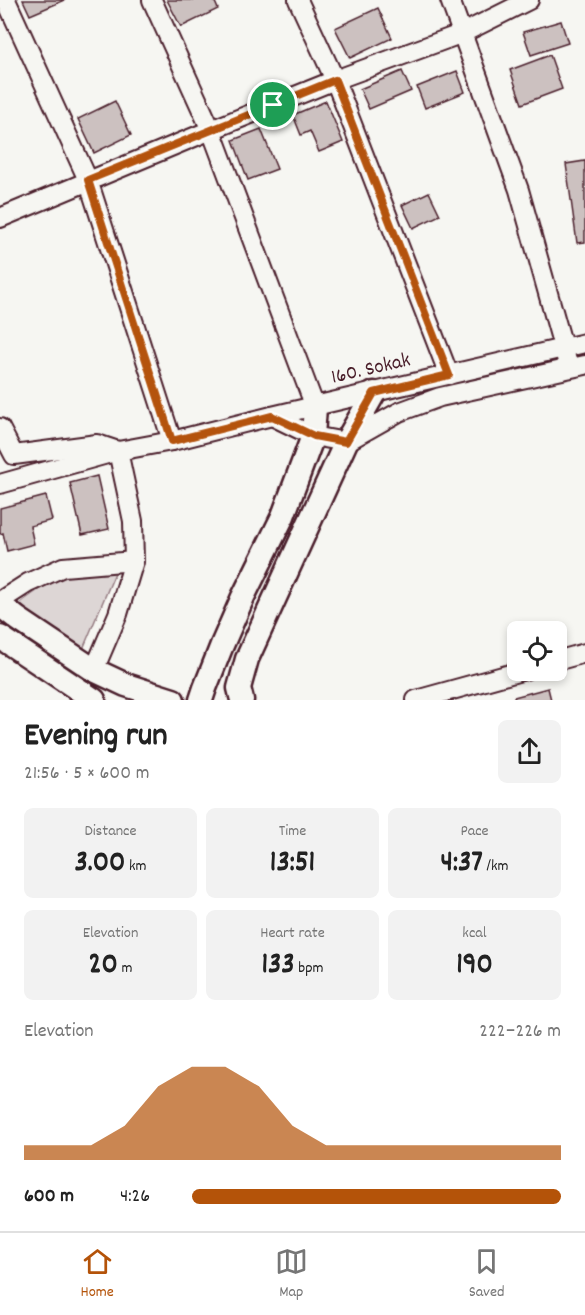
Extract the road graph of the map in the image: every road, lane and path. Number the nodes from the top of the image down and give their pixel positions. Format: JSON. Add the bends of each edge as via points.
{"nodes":[{"id":1,"x":6,"y":0,"type":"edge"},
{"id":2,"x":152,"y":0,"type":"edge"},
{"id":3,"x":298,"y":0,"type":"edge"},
{"id":4,"x":450,"y":0,"type":"edge"},
{"id":5,"x":529,"y":0,"type":"edge"},
{"id":6,"x":462,"y":33,"type":"junction"},
{"id":7,"x":335,"y":80,"type":"junction"},
{"id":8,"x":211,"y":130,"type":"junction"},
{"id":9,"x":88,"y":180,"type":"junction"},
{"id":10,"x":0,"y":218,"type":"edge"},
{"id":11,"x":585,"y":343,"type":"edge"},
{"id":12,"x":564,"y":348,"type":"junction"},
{"id":13,"x":577,"y":366,"type":"edge"},
{"id":14,"x":449,"y":375,"type":"junction"},
{"id":15,"x":374,"y":393,"type":"junction"},
{"id":16,"x":315,"y":407,"type":"junction"},
{"id":17,"x":272,"y":416,"type":"junction"},
{"id":18,"x":0,"y":428,"type":"edge"},
{"id":19,"x":314,"y":436,"type":"junction"},
{"id":20,"x":172,"y":441,"type":"junction"},
{"id":21,"x":346,"y":442,"type":"junction"},
{"id":22,"x":118,"y":451,"type":"junction"},
{"id":23,"x":0,"y":484,"type":"edge"},
{"id":24,"x":134,"y":561,"type":"junction"},
{"id":25,"x":0,"y":603,"type":"edge"},
{"id":26,"x":0,"y":637,"type":"edge"},
{"id":27,"x":585,"y":653,"type":"edge"},
{"id":28,"x":567,"y":658,"type":"edge"},
{"id":29,"x":94,"y":670,"type":"junction"},
{"id":30,"x":507,"y":677,"type":"edge"},
{"id":31,"x":462,"y":694,"type":"edge"},
{"id":32,"x":94,"y":700,"type":"edge"},
{"id":33,"x":173,"y":700,"type":"edge"},
{"id":34,"x":201,"y":700,"type":"edge"},
{"id":35,"x":242,"y":700,"type":"edge"},
{"id":36,"x":416,"y":700,"type":"edge"}],
"edges":[{"from":1,"to":9,"type":"street"},
{"from":2,"to":8,"type":"street"},
{"from":3,"to":7,"type":"street"},
{"from":4,"to":6,"type":"street"},
{"from":5,"to":6,"type":"street"},
{"from":6,"to":7,"type":"street"},
{"from":6,"to":12,"type":"street","via":[[519,190]]},
{"from":7,"to":8,"type":"street"},
{"from":7,"to":14,"type":"street"},
{"from":8,"to":9,"type":"street"},
{"from":8,"to":16,"type":"street"},
{"from":9,"to":10,"type":"street"},
{"from":9,"to":20,"type":"street"},
{"from":11,"to":12,"type":"street","name":"160. Sokak"},
{"from":12,"to":13,"type":"street"},
{"from":12,"to":14,"type":"street","name":"160. Sokak"},
{"from":13,"to":21,"type":"street","via":[[440,397],[399,412]]},
{"from":14,"to":15,"type":"street","name":"160. Sokak"},
{"from":15,"to":16,"type":"street","name":"160. Sokak"},
{"from":15,"to":21,"type":"main road"},
{"from":16,"to":17,"type":"street","name":"160. Sokak"},
{"from":16,"to":19,"type":"main road"},
{"from":17,"to":19,"type":"street"},
{"from":17,"to":20,"type":"street","name":"160. Sokak"},
{"from":18,"to":22,"type":"street","via":[[14,455],[97,444]]},
{"from":19,"to":21,"type":"street"},
{"from":19,"to":34,"type":"main road","via":[[284,516],[243,597]]},
{"from":20,"to":22,"type":"street","name":"160. Sokak"},
{"from":21,"to":35,"type":"main road","via":[[247,659],[239,688]]},
{"from":22,"to":23,"type":"street","name":"160. Sokak"},
{"from":22,"to":24,"type":"street","via":[[133,521]]},
{"from":24,"to":25,"type":"street","via":[[63,567],[28,583]]},
{"from":24,"to":29,"type":"street","via":[[118,614]]},
{"from":25,"to":29,"type":"main road"},
{"from":26,"to":32,"type":"main road"},
{"from":27,"to":28,"type":"street"},
{"from":29,"to":33,"type":"main road"},
{"from":30,"to":31,"type":"street"},
{"from":31,"to":36,"type":"street"}]}
